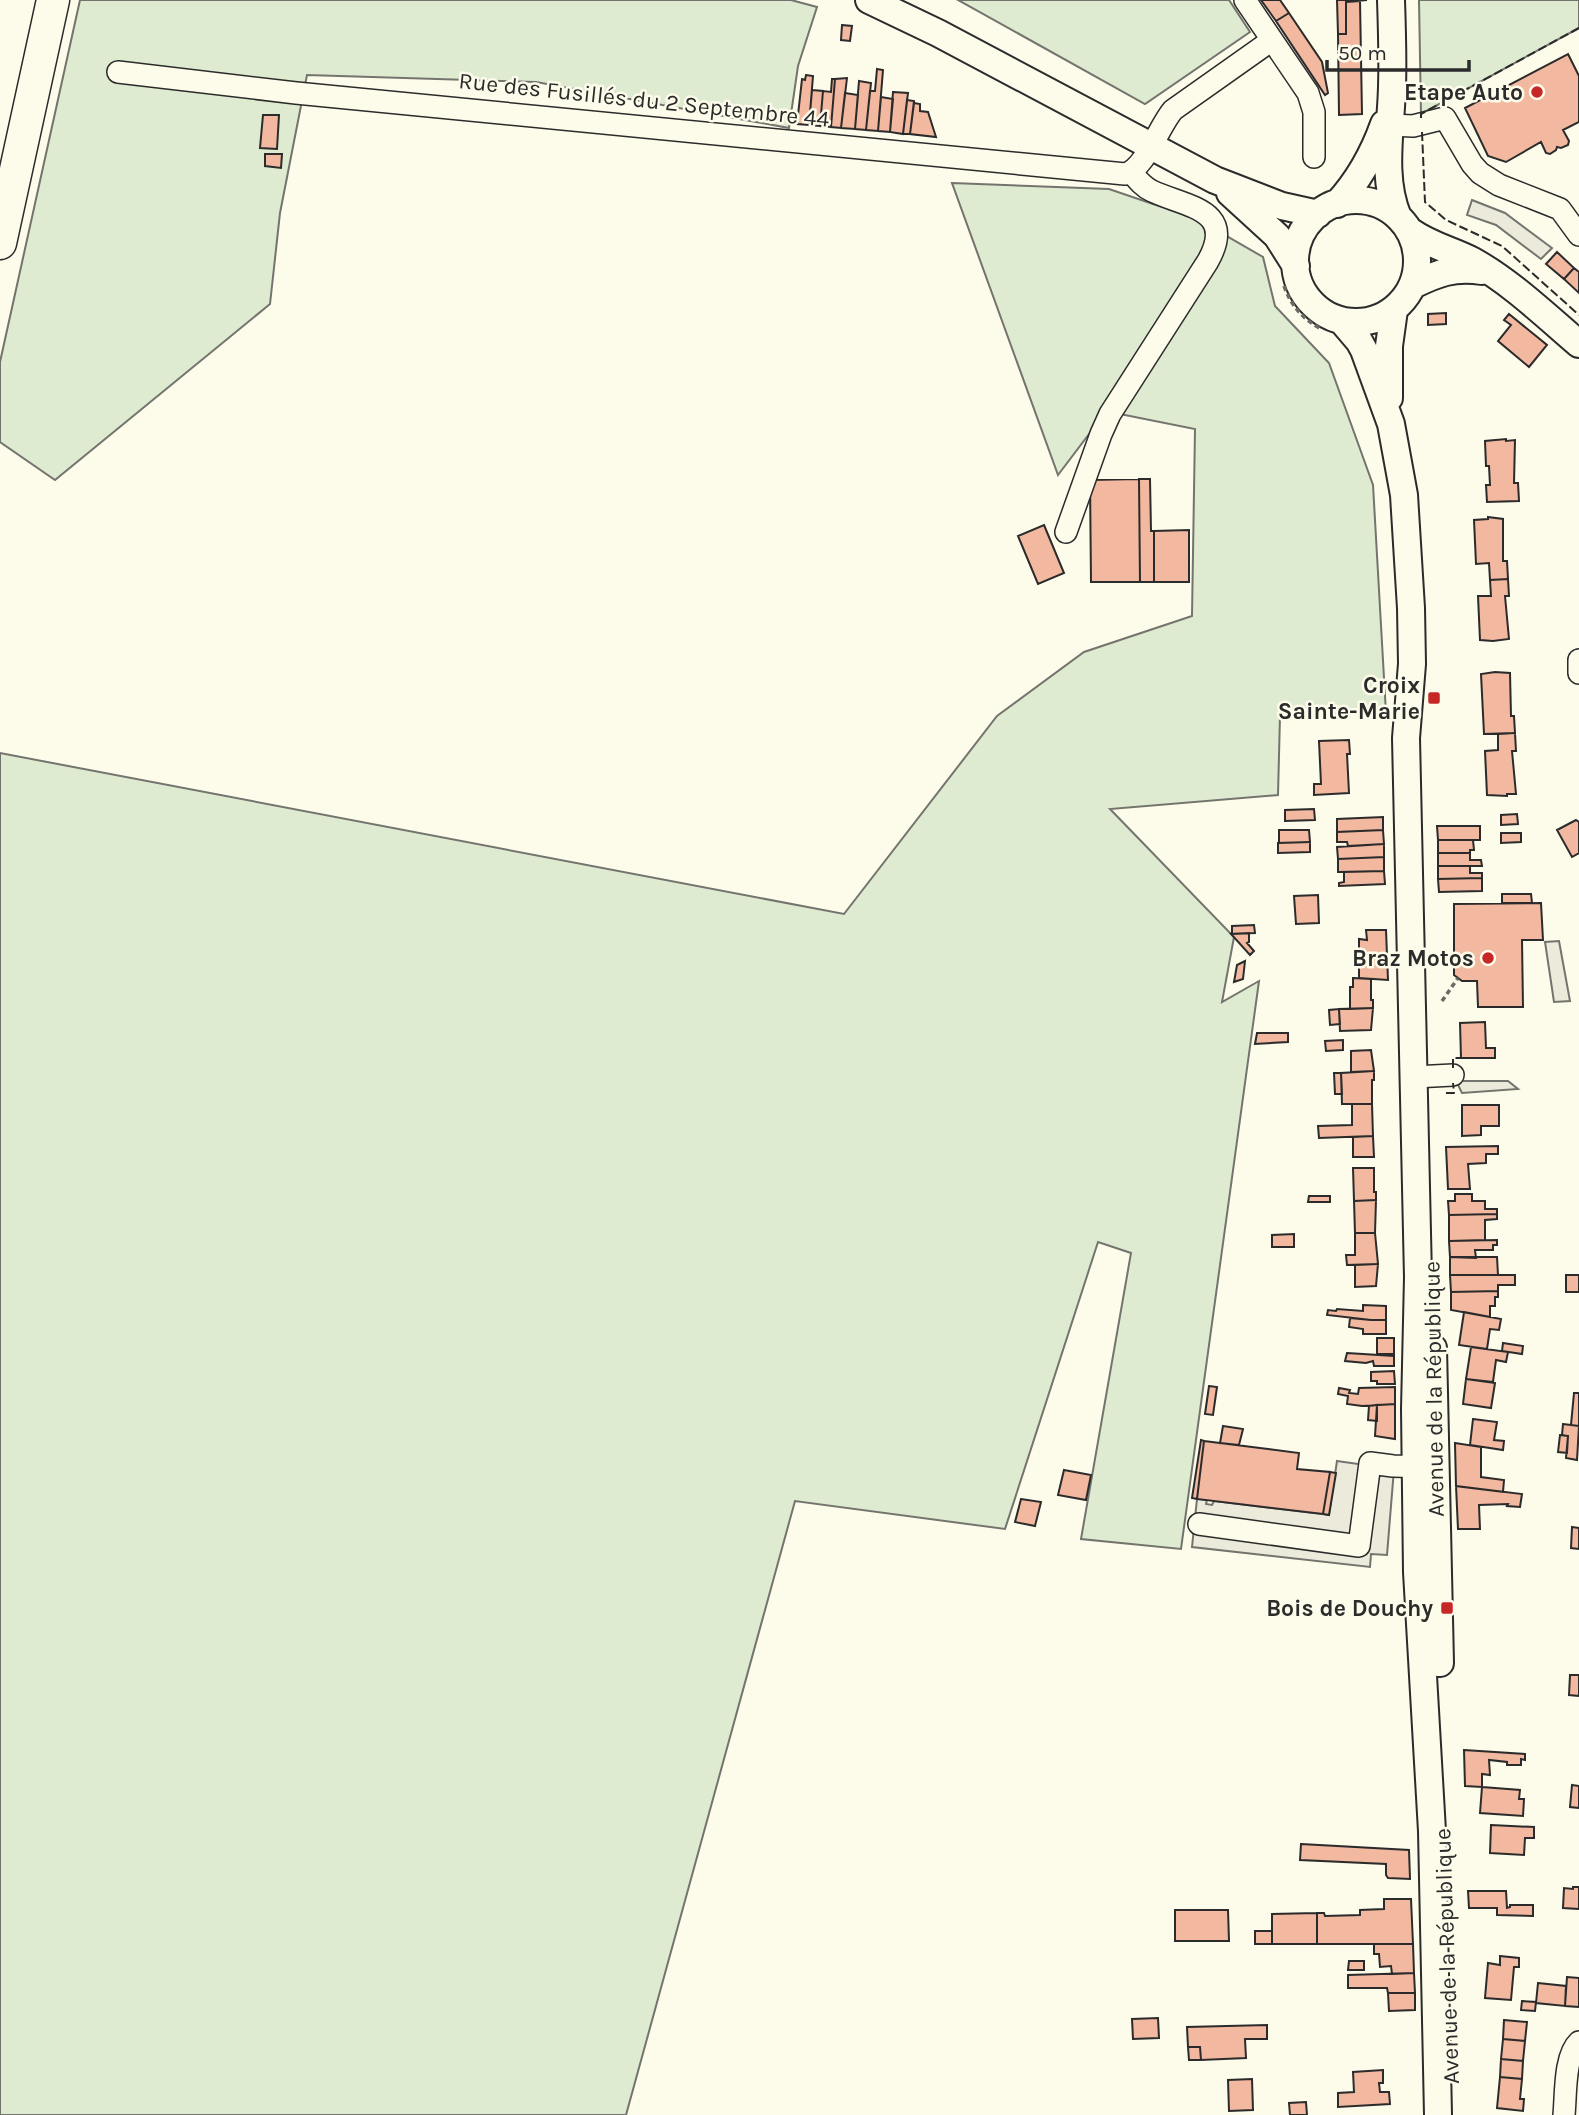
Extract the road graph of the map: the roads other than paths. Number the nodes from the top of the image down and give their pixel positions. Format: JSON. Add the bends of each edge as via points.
{"nodes":[{"id":1,"x":53,"y":0,"type":"edge"},
{"id":2,"x":869,"y":0,"type":"edge"},
{"id":3,"x":1245,"y":0,"type":"edge"},
{"id":4,"x":1391,"y":0,"type":"edge"},
{"id":5,"x":1272,"y":40,"type":"junction"},
{"id":6,"x":118,"y":72,"type":"dead end"},
{"id":7,"x":1391,"y":114,"type":"junction"},
{"id":8,"x":1150,"y":145,"type":"junction"},
{"id":9,"x":1314,"y":158,"type":"dead end"},
{"id":10,"x":1131,"y":172,"type":"junction"},
{"id":11,"x":1215,"y":180,"type":"junction"},
{"id":12,"x":1327,"y":209,"type":"junction"},
{"id":13,"x":1404,"y":224,"type":"junction"},
{"id":14,"x":1579,"y":235,"type":"edge"},
{"id":15,"x":0,"y":243,"type":"edge"},
{"id":16,"x":1289,"y":271,"type":"junction"},
{"id":17,"x":1490,"y":272,"type":"junction"},
{"id":18,"x":1413,"y":285,"type":"junction"},
{"id":19,"x":1394,"y":310,"type":"junction"},
{"id":20,"x":1335,"y":327,"type":"junction"},
{"id":21,"x":1579,"y":344,"type":"edge"},
{"id":22,"x":1391,"y":424,"type":"junction"},
{"id":23,"x":1066,"y":532,"type":"dead end"},
{"id":24,"x":1579,"y":660,"type":"edge"},
{"id":25,"x":1579,"y":673,"type":"edge"},
{"id":26,"x":1425,"y":1467,"type":"junction"},
{"id":27,"x":1199,"y":1524,"type":"dead end"},
{"id":28,"x":1579,"y":2042,"type":"edge"},
{"id":29,"x":1438,"y":2115,"type":"edge"},
{"id":30,"x":1451,"y":2115,"type":"edge"},
{"id":31,"x":1564,"y":2115,"type":"edge"}],
"edges":[{"from":1,"to":15,"type":"highway"},
{"from":2,"to":8,"type":"main road"},
{"from":3,"to":5,"type":"street"},
{"from":4,"to":7,"type":"main road"},
{"from":5,"to":8,"type":"street","via":[[1180,104]]},
{"from":5,"to":9,"type":"street","via":[[1312,102]]},
{"from":6,"to":10,"type":"street","name":"Rue des Fusillés du 2 Septembre 44"},
{"from":7,"to":12,"type":"main road","via":[[1363,172]]},
{"from":7,"to":13,"type":"main road","via":[[1389,184]]},
{"from":7,"to":14,"type":"street","via":[[1413,126],[1445,118],[1480,173],[1560,209]]},
{"from":8,"to":10,"type":"street"},
{"from":8,"to":11,"type":"main road"},
{"from":10,"to":23,"type":"street","via":[[1150,190],[1206,213],[1217,236],[1208,261],[1110,414]]},
{"from":11,"to":12,"type":"main road","via":[[1282,206]]},
{"from":11,"to":16,"type":"main road","via":[[1282,242]]},
{"from":12,"to":13,"type":"main road","via":[[1366,201],[1387,208]]},
{"from":12,"to":16,"type":"main road","via":[[1307,225]]},
{"from":13,"to":17,"type":"main road","via":[[1432,245]]},
{"from":13,"to":18,"type":"main road","via":[[1417,254]]},
{"from":16,"to":20,"type":"main road"},
{"from":17,"to":18,"type":"main road","via":[[1440,272]]},
{"from":17,"to":21,"type":"main road"},
{"from":18,"to":19,"type":"main road"},
{"from":19,"to":20,"type":"main road","via":[[1373,320]]},
{"from":19,"to":22,"type":"main road","name":"Avenue de la République","via":[[1389,346]]},
{"from":20,"to":22,"type":"main road","name":"Avenue de la République","via":[[1359,341]]},
{"from":22,"to":26,"type":"main road","name":"Avenue de la République","via":[[1406,516],[1412,664],[1406,738],[1432,1076],[1418,1277],[1415,1409]]},
{"from":24,"to":25,"type":"street"},
{"from":26,"to":27,"type":"street","via":[[1370,1463],[1359,1546]]},
{"from":26,"to":29,"type":"main road","name":"Avenue de la République","via":[[1418,1594],[1432,1831]]},
{"from":26,"to":30,"type":"main road","name":"Avenue de la République"},
{"from":28,"to":31,"type":"street","via":[[1569,2058]]}]}
